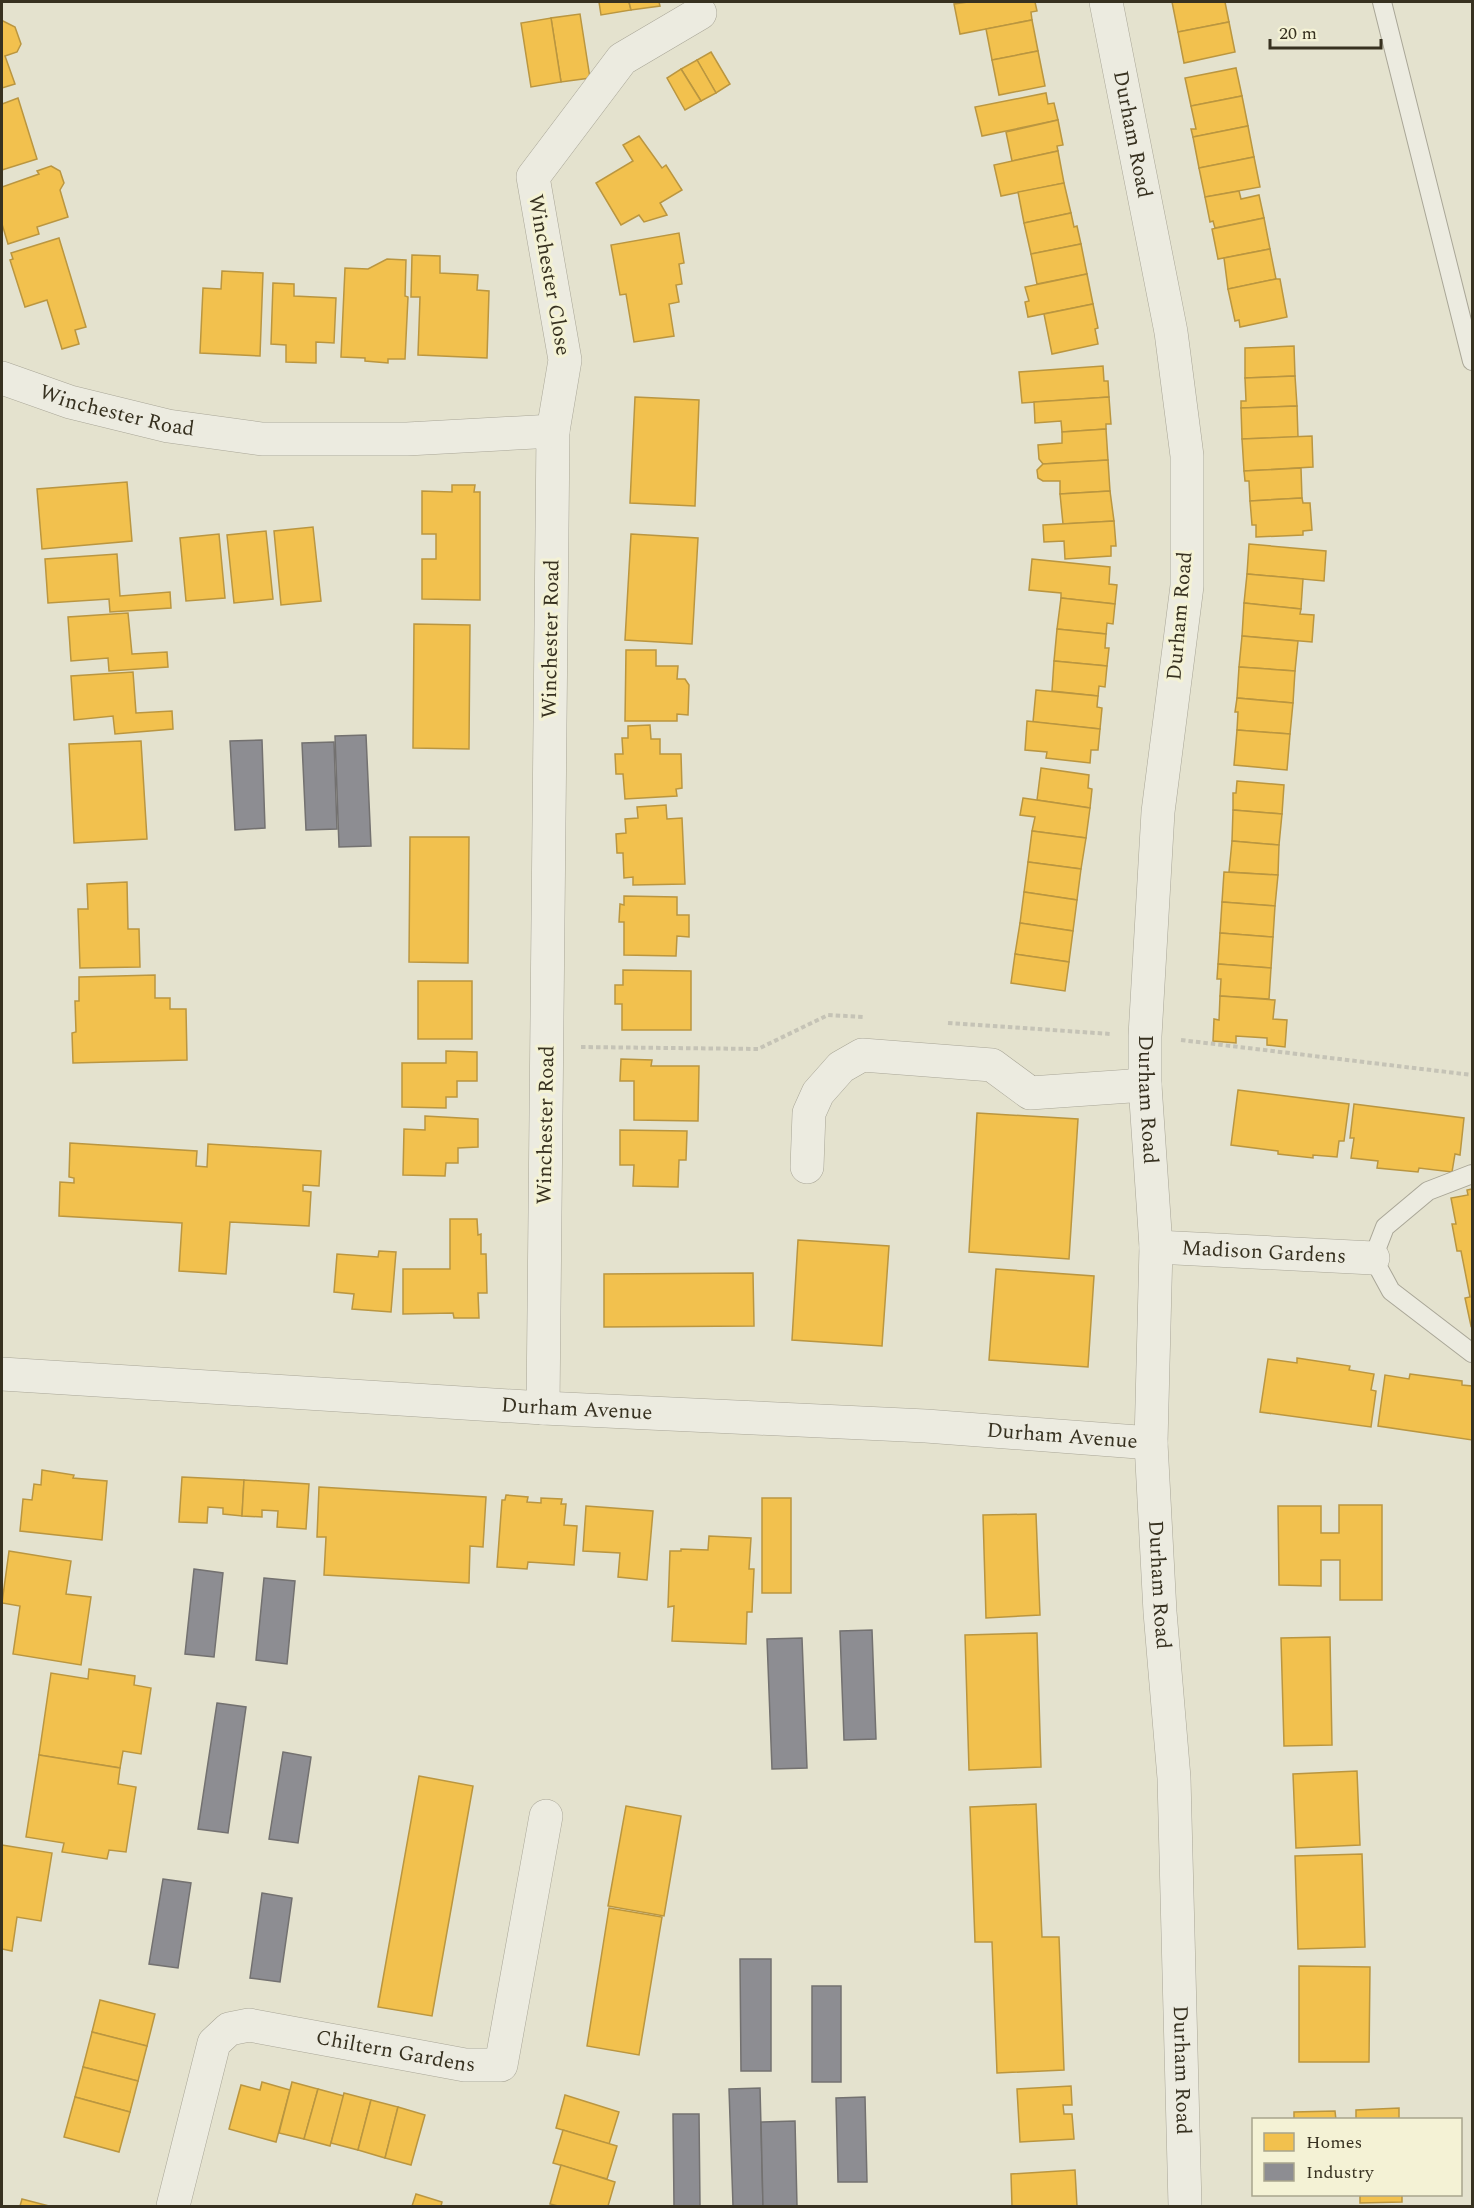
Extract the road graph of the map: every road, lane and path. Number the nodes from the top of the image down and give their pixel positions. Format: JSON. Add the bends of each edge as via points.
{"nodes":[{"id":1,"x":1106,"y":2,"type":"edge"},
{"id":2,"x":1382,"y":2,"type":"edge"},
{"id":3,"x":700,"y":13,"type":"dead end"},
{"id":4,"x":1473,"y":361,"type":"edge"},
{"id":5,"x":2,"y":378,"type":"edge"},
{"id":6,"x":553,"y":431,"type":"junction"},
{"id":7,"x":1145,"y":1085,"type":"junction"},
{"id":8,"x":807,"y":1167,"type":"dead end"},
{"id":9,"x":1473,"y":1174,"type":"edge"},
{"id":10,"x":1156,"y":1247,"type":"junction"},
{"id":11,"x":1373,"y":1258,"type":"junction"},
{"id":12,"x":1473,"y":1353,"type":"edge"},
{"id":13,"x":2,"y":1374,"type":"edge"},
{"id":14,"x":543,"y":1408,"type":"junction"},
{"id":15,"x":1151,"y":1443,"type":"junction"},
{"id":16,"x":546,"y":1816,"type":"dead end"},
{"id":17,"x":173,"y":2206,"type":"edge"},
{"id":18,"x":1185,"y":2206,"type":"edge"}],
"edges":[{"from":1,"to":7,"type":"street","name":"Durham Road","via":[[1171,332],[1186,456],[1187,586],[1158,812]]},
{"from":2,"to":4,"type":"lane"},
{"from":3,"to":6,"type":"street","name":"Winchester Close","via":[[622,59],[533,177],[566,360]]},
{"from":5,"to":6,"type":"street","name":"Winchester Road","via":[[70,402],[168,426],[262,439],[407,439]]},
{"from":6,"to":14,"type":"street","name":"Winchester Road"},
{"from":7,"to":8,"type":"street","via":[[1030,1093],[992,1065],[862,1055],[841,1067],[818,1093],[810,1113]]},
{"from":7,"to":10,"type":"street","name":"Durham Road"},
{"from":9,"to":11,"type":"lane","via":[[1428,1191],[1385,1227]]},
{"from":10,"to":11,"type":"street","name":"Madison Gardens"},
{"from":10,"to":15,"type":"street","name":"Durham Road"},
{"from":11,"to":12,"type":"lane","via":[[1391,1291]]},
{"from":13,"to":14,"type":"street","name":"Durham Avenue"},
{"from":14,"to":15,"type":"street","name":"Durham Avenue","via":[[926,1426]]},
{"from":15,"to":18,"type":"street","name":"Durham Road","via":[[1174,1778]]},
{"from":16,"to":17,"type":"street","name":"Chiltern Gardens","via":[[501,2065],[465,2066],[249,2025],[229,2029],[214,2043]]}]}
